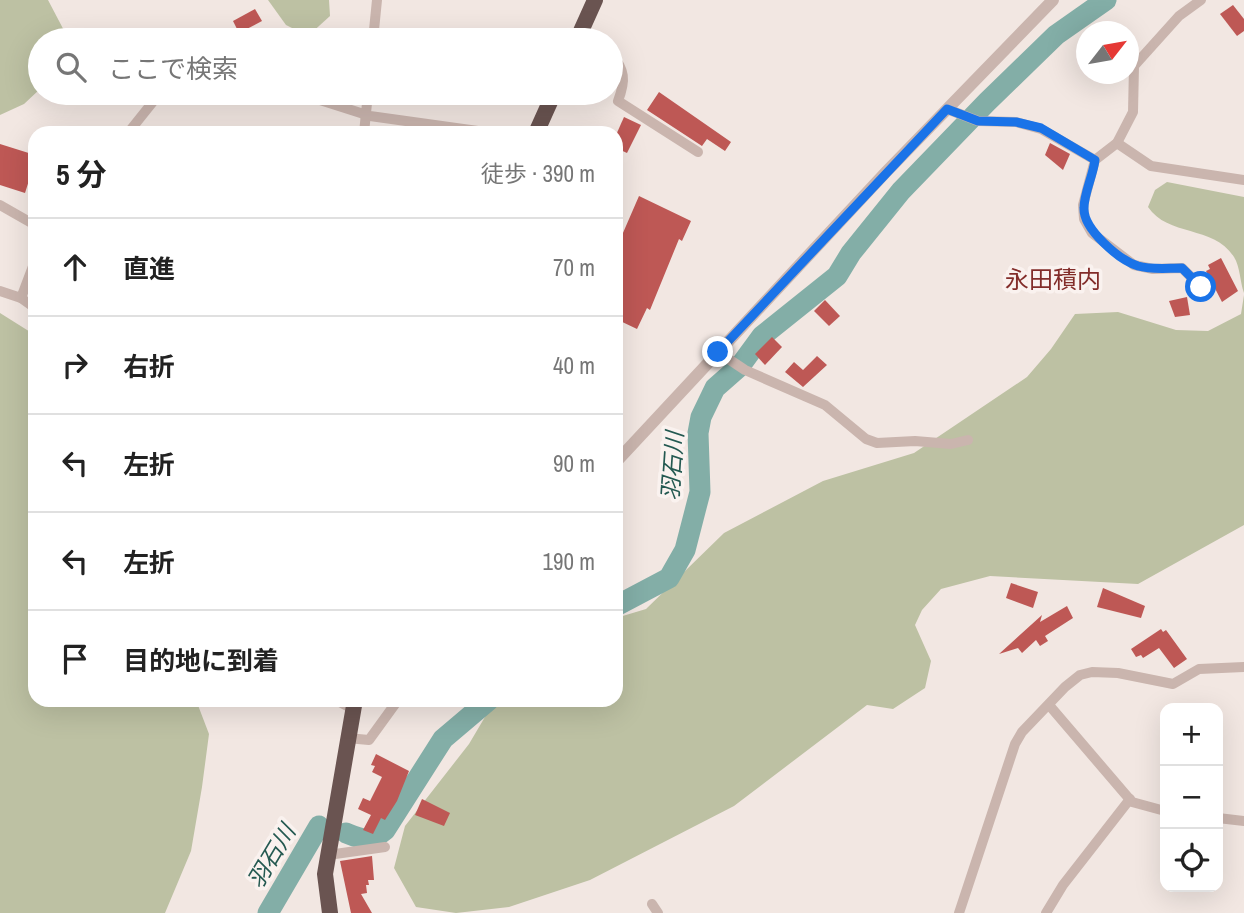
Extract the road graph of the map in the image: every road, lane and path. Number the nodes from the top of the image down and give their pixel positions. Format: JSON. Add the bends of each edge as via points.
{"nodes":[{"id":1,"x":377,"y":0,"type":"edge"},
{"id":2,"x":595,"y":0,"type":"edge"},
{"id":3,"x":1053,"y":0,"type":"edge"},
{"id":4,"x":1201,"y":0,"type":"edge"},
{"id":5,"x":374,"y":28,"type":"edge"},
{"id":6,"x":582,"y":28,"type":"edge"},
{"id":7,"x":623,"y":104,"type":"edge"},
{"id":8,"x":150,"y":105,"type":"edge"},
{"id":9,"x":337,"y":105,"type":"edge"},
{"id":10,"x":367,"y":105,"type":"edge"},
{"id":11,"x":549,"y":105,"type":"edge"},
{"id":12,"x":947,"y":109,"type":"junction"},
{"id":13,"x":366,"y":114,"type":"junction"},
{"id":14,"x":134,"y":126,"type":"edge"},
{"id":15,"x":364,"y":126,"type":"edge"},
{"id":16,"x":446,"y":126,"type":"edge"},
{"id":17,"x":539,"y":126,"type":"edge"},
{"id":18,"x":1117,"y":143,"type":"junction"},
{"id":19,"x":698,"y":152,"type":"dead end"},
{"id":20,"x":1095,"y":160,"type":"junction"},
{"id":21,"x":1244,"y":180,"type":"edge"},
{"id":22,"x":0,"y":205,"type":"edge"},
{"id":23,"x":28,"y":221,"type":"edge"},
{"id":24,"x":28,"y":280,"type":"edge"},
{"id":25,"x":1201,"y":287,"type":"dead end"},
{"id":26,"x":0,"y":291,"type":"edge"},
{"id":27,"x":21,"y":298,"type":"junction"},
{"id":28,"x":28,"y":303,"type":"edge"},
{"id":29,"x":718,"y":352,"type":"junction"},
{"id":30,"x":968,"y":439,"type":"dead end"},
{"id":31,"x":623,"y":454,"type":"edge"},
{"id":32,"x":1244,"y":667,"type":"edge"},
{"id":33,"x":1049,"y":705,"type":"junction"},
{"id":34,"x":353,"y":707,"type":"edge"},
{"id":35,"x":393,"y":707,"type":"edge"},
{"id":36,"x":347,"y":738,"type":"junction"},
{"id":37,"x":1130,"y":799,"type":"junction"},
{"id":38,"x":1160,"y":810,"type":"edge"},
{"id":39,"x":1223,"y":819,"type":"edge"},
{"id":40,"x":1244,"y":821,"type":"edge"},
{"id":41,"x":385,"y":847,"type":"dead end"},
{"id":42,"x":328,"y":855,"type":"junction"},
{"id":43,"x":330,"y":913,"type":"edge"},
{"id":44,"x":959,"y":913,"type":"edge"},
{"id":45,"x":1046,"y":913,"type":"edge"}],
"edges":[{"from":1,"to":5,"type":"street"},
{"from":2,"to":6,"type":"highway"},
{"from":3,"to":12,"type":"street"},
{"from":4,"to":18,"type":"street","via":[[1179,16],[1134,66],[1133,112]]},
{"from":7,"to":19,"type":"street"},
{"from":8,"to":14,"type":"street"},
{"from":9,"to":13,"type":"street"},
{"from":10,"to":13,"type":"street"},
{"from":11,"to":17,"type":"highway"},
{"from":12,"to":20,"type":"street","via":[[973,119],[1041,128]]},
{"from":12,"to":29,"type":"street"},
{"from":13,"to":15,"type":"street"},
{"from":13,"to":16,"type":"street"},
{"from":18,"to":20,"type":"street"},
{"from":18,"to":21,"type":"street","via":[[1151,166]]},
{"from":20,"to":25,"type":"street","via":[[1083,205],[1092,233],[1134,265],[1182,268]]},
{"from":22,"to":23,"type":"street"},
{"from":24,"to":27,"type":"street"},
{"from":26,"to":27,"type":"street"},
{"from":27,"to":28,"type":"street"},
{"from":29,"to":30,"type":"street","via":[[745,370],[825,405],[854,432],[877,443],[951,444]]},
{"from":29,"to":31,"type":"street"},
{"from":32,"to":33,"type":"street","via":[[1199,669],[1174,684],[1092,672],[1073,679]]},
{"from":33,"to":37,"type":"street"},
{"from":33,"to":44,"type":"street","via":[[1015,744]]},
{"from":34,"to":36,"type":"highway"},
{"from":35,"to":36,"type":"street","via":[[369,740]]},
{"from":36,"to":42,"type":"highway"},
{"from":37,"to":38,"type":"street"},
{"from":37,"to":45,"type":"street"},
{"from":39,"to":40,"type":"street"},
{"from":41,"to":42,"type":"street"},
{"from":42,"to":43,"type":"highway"}]}
